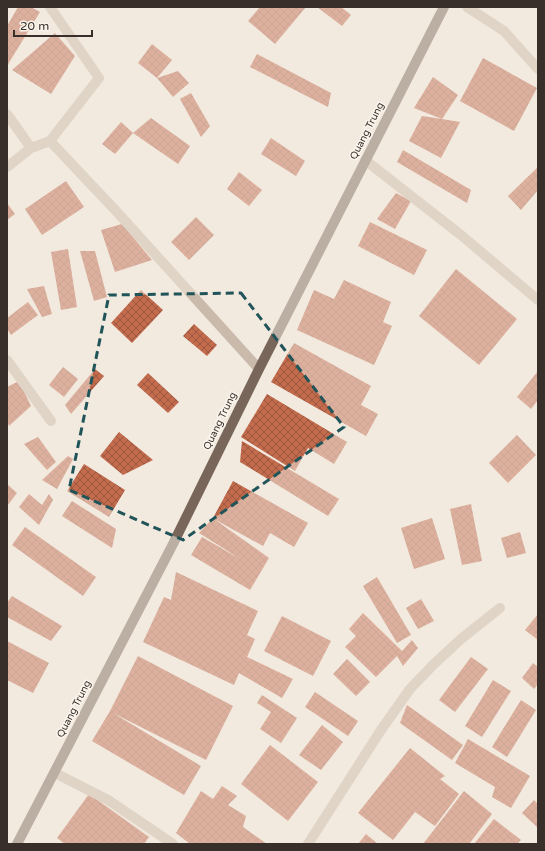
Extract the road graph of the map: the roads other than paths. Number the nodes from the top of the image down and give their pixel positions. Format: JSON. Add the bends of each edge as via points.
{"nodes":[{"id":1,"x":50,"y":7,"type":"edge"},
{"id":2,"x":444,"y":7,"type":"edge"},
{"id":3,"x":467,"y":7,"type":"edge"},
{"id":4,"x":538,"y":69,"type":"edge"},
{"id":5,"x":7,"y":114,"type":"edge"},
{"id":6,"x":50,"y":141,"type":"junction"},
{"id":7,"x":31,"y":148,"type":"junction"},
{"id":8,"x":365,"y":160,"type":"junction"},
{"id":9,"x":7,"y":167,"type":"edge"},
{"id":10,"x":538,"y":300,"type":"edge"},
{"id":11,"x":7,"y":360,"type":"edge"},
{"id":12,"x":259,"y":369,"type":"junction"},
{"id":13,"x":52,"y":421,"type":"dead end"},
{"id":14,"x":500,"y":608,"type":"dead end"},
{"id":15,"x":55,"y":773,"type":"junction"},
{"id":16,"x":17,"y":844,"type":"edge"},
{"id":17,"x":173,"y":844,"type":"edge"},
{"id":18,"x":308,"y":844,"type":"edge"}],
"edges":[{"from":1,"to":6,"type":"street","via":[[99,78]]},
{"from":2,"to":8,"type":"main road","name":"Quang Trung"},
{"from":3,"to":4,"type":"street","via":[[504,31]]},
{"from":5,"to":7,"type":"street"},
{"from":6,"to":7,"type":"street"},
{"from":6,"to":12,"type":"street"},
{"from":7,"to":9,"type":"street"},
{"from":8,"to":10,"type":"street","via":[[461,235]]},
{"from":8,"to":12,"type":"main road","name":"Quang Trung"},
{"from":11,"to":13,"type":"street"},
{"from":12,"to":15,"type":"main road","name":"Quang Trung","via":[[173,544]]},
{"from":14,"to":18,"type":"street","via":[[461,639],[410,689]]},
{"from":15,"to":16,"type":"main road","name":"Quang Trung"},
{"from":15,"to":17,"type":"street","via":[[108,800]]}]}
